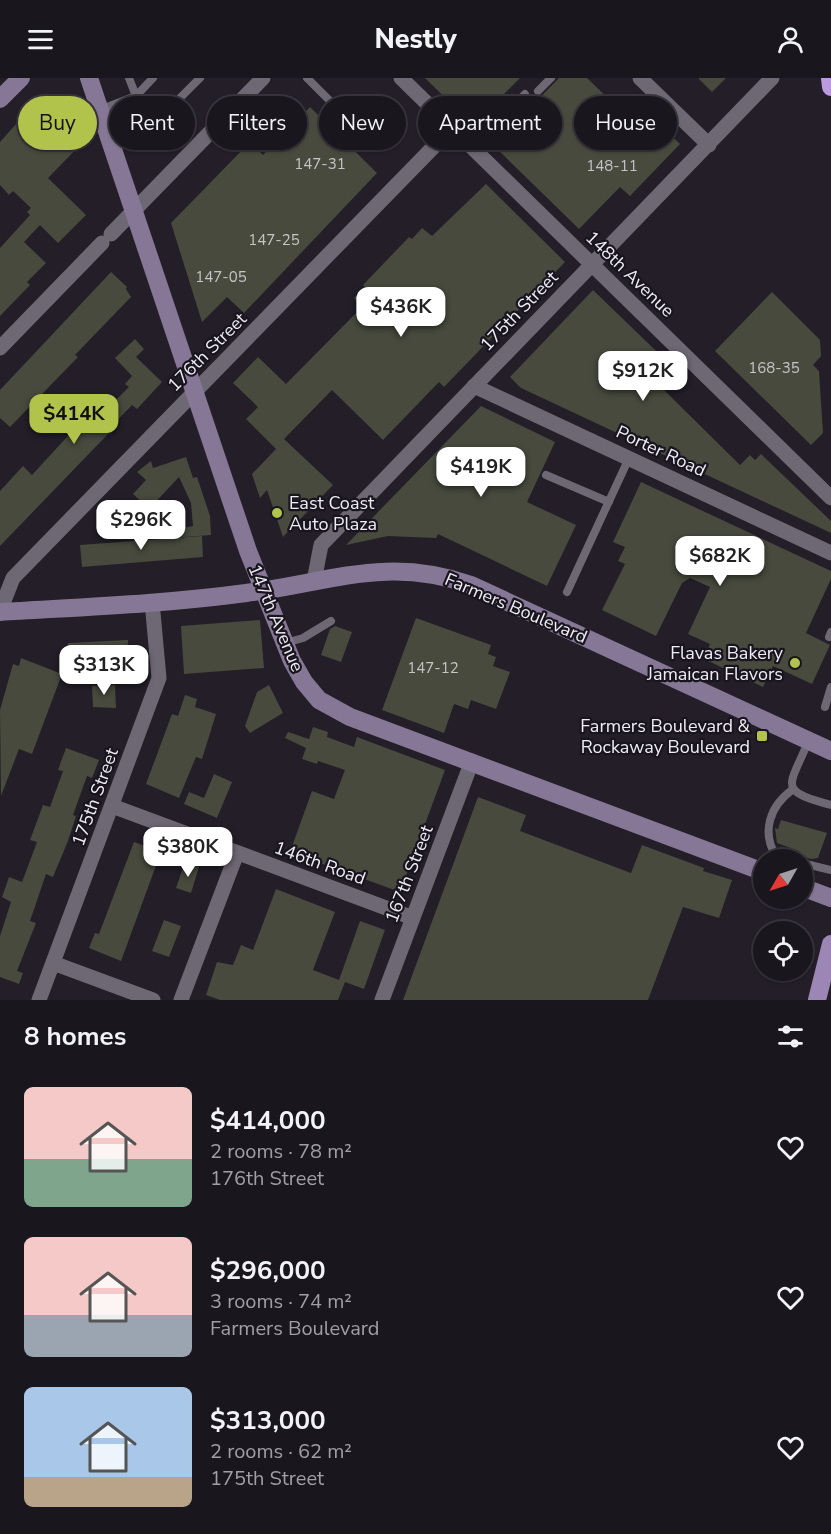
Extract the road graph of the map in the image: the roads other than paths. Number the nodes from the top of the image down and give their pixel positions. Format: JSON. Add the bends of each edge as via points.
{"nodes":[{"id":1,"x":21,"y":78,"type":"edge"},
{"id":2,"x":89,"y":78,"type":"edge"},
{"id":3,"x":129,"y":78,"type":"edge"},
{"id":4,"x":153,"y":78,"type":"edge"},
{"id":5,"x":200,"y":78,"type":"edge"},
{"id":6,"x":263,"y":78,"type":"edge"},
{"id":7,"x":307,"y":78,"type":"edge"},
{"id":8,"x":551,"y":78,"type":"edge"},
{"id":9,"x":640,"y":78,"type":"edge"},
{"id":10,"x":772,"y":78,"type":"edge"},
{"id":11,"x":830,"y":78,"type":"edge"},
{"id":12,"x":407,"y":80,"type":"edge"},
{"id":13,"x":831,"y":87,"type":"edge"},
{"id":14,"x":538,"y":91,"type":"dead end"},
{"id":15,"x":136,"y":96,"type":"joint"},
{"id":16,"x":182,"y":96,"type":"edge"},
{"id":17,"x":325,"y":96,"type":"edge"},
{"id":18,"x":422,"y":96,"type":"edge"},
{"id":19,"x":0,"y":99,"type":"edge"},
{"id":20,"x":109,"y":106,"type":"edge"},
{"id":21,"x":99,"y":110,"type":"junction"},
{"id":22,"x":709,"y":145,"type":"junction"},
{"id":23,"x":431,"y":150,"type":"edge"},
{"id":24,"x":474,"y":150,"type":"edge"},
{"id":25,"x":133,"y":211,"type":"junction"},
{"id":26,"x":591,"y":263,"type":"junction"},
{"id":27,"x":0,"y":348,"type":"edge"},
{"id":28,"x":474,"y":386,"type":"junction"},
{"id":29,"x":194,"y":393,"type":"junction"},
{"id":30,"x":629,"y":457,"type":"junction"},
{"id":31,"x":546,"y":475,"type":"dead end"},
{"id":32,"x":831,"y":498,"type":"edge"},
{"id":33,"x":609,"y":502,"type":"junction"},
{"id":34,"x":831,"y":553,"type":"edge"},
{"id":35,"x":314,"y":581,"type":"junction"},
{"id":36,"x":264,"y":590,"type":"junction"},
{"id":37,"x":567,"y":592,"type":"dead end"},
{"id":38,"x":152,"y":602,"type":"junction"},
{"id":39,"x":0,"y":611,"type":"edge"},
{"id":40,"x":331,"y":621,"type":"dead end"},
{"id":41,"x":285,"y":643,"type":"junction"},
{"id":42,"x":831,"y":687,"type":"edge"},
{"id":43,"x":825,"y":707,"type":"dead end"},
{"id":44,"x":809,"y":740,"type":"junction"},
{"id":45,"x":831,"y":750,"type":"edge"},
{"id":46,"x":472,"y":761,"type":"junction"},
{"id":47,"x":792,"y":790,"type":"junction"},
{"id":48,"x":831,"y":805,"type":"edge"},
{"id":49,"x":112,"y":806,"type":"junction"},
{"id":50,"x":773,"y":849,"type":"edge"},
{"id":51,"x":237,"y":853,"type":"junction"},
{"id":52,"x":813,"y":866,"type":"edge"},
{"id":53,"x":753,"y":868,"type":"edge"},
{"id":54,"x":831,"y":870,"type":"edge"},
{"id":55,"x":813,"y":891,"type":"edge"},
{"id":56,"x":831,"y":898,"type":"edge"},
{"id":57,"x":413,"y":918,"type":"junction"},
{"id":58,"x":831,"y":944,"type":"edge"},
{"id":59,"x":53,"y":963,"type":"junction"},
{"id":60,"x":142,"y":996,"type":"edge"},
{"id":61,"x":39,"y":1000,"type":"edge"},
{"id":62,"x":181,"y":1000,"type":"edge"},
{"id":63,"x":382,"y":1000,"type":"edge"},
{"id":64,"x":817,"y":1000,"type":"edge"}],
"edges":[{"from":1,"to":19,"type":"street"},
{"from":2,"to":21,"type":"street","name":"147th Avenue"},
{"from":3,"to":15,"type":"lane"},
{"from":4,"to":15,"type":"lane"},
{"from":5,"to":16,"type":"lane"},
{"from":6,"to":25,"type":"street"},
{"from":7,"to":17,"type":"lane"},
{"from":8,"to":14,"type":"lane"},
{"from":9,"to":22,"type":"street"},
{"from":10,"to":22,"type":"street","name":"175th Street"},
{"from":11,"to":13,"type":"highway"},
{"from":12,"to":18,"type":"street","name":"148th Avenue"},
{"from":20,"to":21,"type":"lane"},
{"from":21,"to":25,"type":"street","name":"147th Avenue"},
{"from":22,"to":26,"type":"street","name":"175th Street"},
{"from":23,"to":29,"type":"street","name":"176th Street"},
{"from":24,"to":26,"type":"street","name":"148th Avenue"},
{"from":25,"to":27,"type":"street"},
{"from":25,"to":29,"type":"street","name":"147th Avenue"},
{"from":26,"to":28,"type":"street","name":"175th Street"},
{"from":26,"to":32,"type":"street","name":"148th Avenue"},
{"from":28,"to":30,"type":"street","name":"Porter Road"},
{"from":28,"to":35,"type":"street","name":"175th Street","via":[[321,545]]},
{"from":29,"to":36,"type":"street","name":"147th Avenue"},
{"from":29,"to":39,"type":"street","name":"176th Street","via":[[13,578]]},
{"from":30,"to":33,"type":"lane"},
{"from":30,"to":34,"type":"street","name":"Porter Road"},
{"from":31,"to":33,"type":"lane"},
{"from":33,"to":37,"type":"lane"},
{"from":35,"to":36,"type":"street","name":"Farmers Boulevard"},
{"from":35,"to":44,"type":"street","name":"Farmers Boulevard","via":[[379,571],[429,573],[456,580]]},
{"from":36,"to":38,"type":"street","name":"Farmers Boulevard"},
{"from":36,"to":41,"type":"street","name":"147th Avenue"},
{"from":38,"to":39,"type":"street","name":"Farmers Boulevard"},
{"from":38,"to":49,"type":"street","name":"175th Street","via":[[159,678]]},
{"from":40,"to":41,"type":"lane","via":[[303,638]]},
{"from":41,"to":46,"type":"street","name":"147th Avenue","via":[[304,682],[328,706]]},
{"from":42,"to":43,"type":"lane"},
{"from":44,"to":45,"type":"street","name":"Farmers Boulevard"},
{"from":44,"to":47,"type":"lane","via":[[791,783]]},
{"from":46,"to":53,"type":"street","name":"147th Avenue"},
{"from":46,"to":57,"type":"street","name":"167th Street"},
{"from":47,"to":48,"type":"lane","via":[[799,796]]},
{"from":47,"to":50,"type":"lane","via":[[773,810],[767,836]]},
{"from":49,"to":51,"type":"street","name":"146th Road"},
{"from":49,"to":59,"type":"street","name":"175th Street"},
{"from":51,"to":57,"type":"street","name":"146th Road"},
{"from":51,"to":62,"type":"street"},
{"from":52,"to":54,"type":"lane"},
{"from":55,"to":56,"type":"street"},
{"from":57,"to":63,"type":"street","name":"167th Street"},
{"from":58,"to":64,"type":"main road"},
{"from":59,"to":60,"type":"street"},
{"from":59,"to":61,"type":"street","name":"175th Street"}]}
